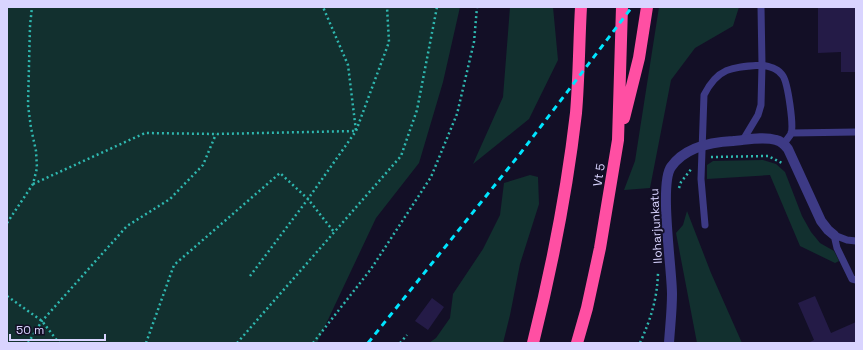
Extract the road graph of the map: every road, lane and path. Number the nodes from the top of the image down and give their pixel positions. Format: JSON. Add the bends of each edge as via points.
{"nodes":[{"id":1,"x":32,"y":7,"type":"edge"},
{"id":2,"x":323,"y":7,"type":"edge"},
{"id":3,"x":387,"y":7,"type":"edge"},
{"id":4,"x":437,"y":7,"type":"edge"},
{"id":5,"x":477,"y":7,"type":"edge"},
{"id":6,"x":573,"y":7,"type":"edge"},
{"id":7,"x":581,"y":7,"type":"edge"},
{"id":8,"x":622,"y":7,"type":"edge"},
{"id":9,"x":647,"y":7,"type":"edge"},
{"id":10,"x":762,"y":7,"type":"edge"},
{"id":11,"x":762,"y":65,"type":"junction"},
{"id":12,"x":576,"y":111,"type":"junction"},
{"id":13,"x":356,"y":131,"type":"junction"},
{"id":14,"x":856,"y":132,"type":"edge"},
{"id":15,"x":791,"y":133,"type":"junction"},
{"id":16,"x":216,"y":134,"type":"junction"},
{"id":17,"x":618,"y":140,"type":"junction"},
{"id":18,"x":743,"y":140,"type":"junction"},
{"id":19,"x":783,"y":144,"type":"junction"},
{"id":20,"x":702,"y":146,"type":"junction"},
{"id":21,"x":701,"y":160,"type":"junction"},
{"id":22,"x":783,"y":164,"type":"dead end"},
{"id":23,"x":33,"y":184,"type":"junction"},
{"id":24,"x":677,"y":193,"type":"dead end"},
{"id":25,"x":308,"y":199,"type":"junction"},
{"id":26,"x":7,"y":223,"type":"edge"},
{"id":27,"x":704,"y":225,"type":"dead end"},
{"id":28,"x":334,"y":232,"type":"junction"},
{"id":29,"x":834,"y":235,"type":"junction"},
{"id":30,"x":856,"y":241,"type":"edge"},
{"id":31,"x":659,"y":267,"type":"dead end"},
{"id":32,"x":250,"y":276,"type":"dead end"},
{"id":33,"x":856,"y":280,"type":"edge"},
{"id":34,"x":7,"y":296,"type":"edge"},
{"id":35,"x":42,"y":321,"type":"junction"},
{"id":36,"x":407,"y":335,"type":"dead end"},
{"id":37,"x":28,"y":343,"type":"edge"},
{"id":38,"x":60,"y":343,"type":"edge"},
{"id":39,"x":146,"y":343,"type":"edge"},
{"id":40,"x":237,"y":343,"type":"edge"},
{"id":41,"x":313,"y":343,"type":"edge"},
{"id":42,"x":400,"y":343,"type":"edge"},
{"id":43,"x":533,"y":343,"type":"edge"},
{"id":44,"x":577,"y":343,"type":"edge"},
{"id":45,"x":640,"y":343,"type":"edge"},
{"id":46,"x":669,"y":343,"type":"edge"}],
"edges":[{"from":1,"to":23,"type":"path","via":[[28,104],[36,151],[37,168]]},
{"from":2,"to":13,"type":"path","via":[[348,65]]},
{"from":3,"to":13,"type":"path","via":[[389,42]]},
{"from":4,"to":28,"type":"path","via":[[417,110],[401,156]]},
{"from":5,"to":41,"type":"path","via":[[474,42],[458,114],[431,177],[371,269]]},
{"from":6,"to":12,"type":"highway"},
{"from":7,"to":12,"type":"highway"},
{"from":8,"to":17,"type":"highway","name":"Vt 5"},
{"from":9,"to":17,"type":"highway","via":[[639,58]]},
{"from":10,"to":11,"type":"lane"},
{"from":11,"to":15,"type":"lane","via":[[774,68],[783,76],[789,99]]},
{"from":11,"to":18,"type":"lane","via":[[761,104],[758,115]]},
{"from":11,"to":20,"type":"lane","via":[[738,67],[720,73],[710,83],[704,95]]},
{"from":12,"to":43,"type":"highway","via":[[560,218]]},
{"from":13,"to":16,"type":"path"},
{"from":13,"to":25,"type":"path"},
{"from":14,"to":15,"type":"lane"},
{"from":15,"to":19,"type":"lane"},
{"from":16,"to":23,"type":"path","via":[[145,133]]},
{"from":16,"to":35,"type":"path","via":[[203,165],[170,199],[127,226]]},
{"from":17,"to":44,"type":"highway","name":"Vt 5","via":[[600,248]]},
{"from":18,"to":19,"type":"street","name":"Iloharjunkatu","via":[[776,140]]},
{"from":18,"to":20,"type":"street","name":"Iloharjunkatu","via":[[714,142]]},
{"from":19,"to":29,"type":"street","via":[[821,221]]},
{"from":20,"to":21,"type":"lane"},
{"from":20,"to":46,"type":"street","name":"Iloharjunkatu","via":[[679,158],[670,168],[666,182],[672,294]]},
{"from":21,"to":22,"type":"path","via":[[712,156],[768,156]]},
{"from":21,"to":24,"type":"path","via":[[688,171]]},
{"from":21,"to":27,"type":"lane"},
{"from":23,"to":26,"type":"path"},
{"from":25,"to":28,"type":"path"},
{"from":25,"to":32,"type":"path"},
{"from":25,"to":39,"type":"path","via":[[280,173],[174,265]]},
{"from":28,"to":40,"type":"path"},
{"from":29,"to":30,"type":"lane"},
{"from":29,"to":33,"type":"lane","via":[[837,248],[852,279]]},
{"from":31,"to":45,"type":"path","via":[[658,293]]},
{"from":34,"to":35,"type":"path"},
{"from":35,"to":37,"type":"path"},
{"from":35,"to":38,"type":"path"},
{"from":36,"to":42,"type":"path"}]}
